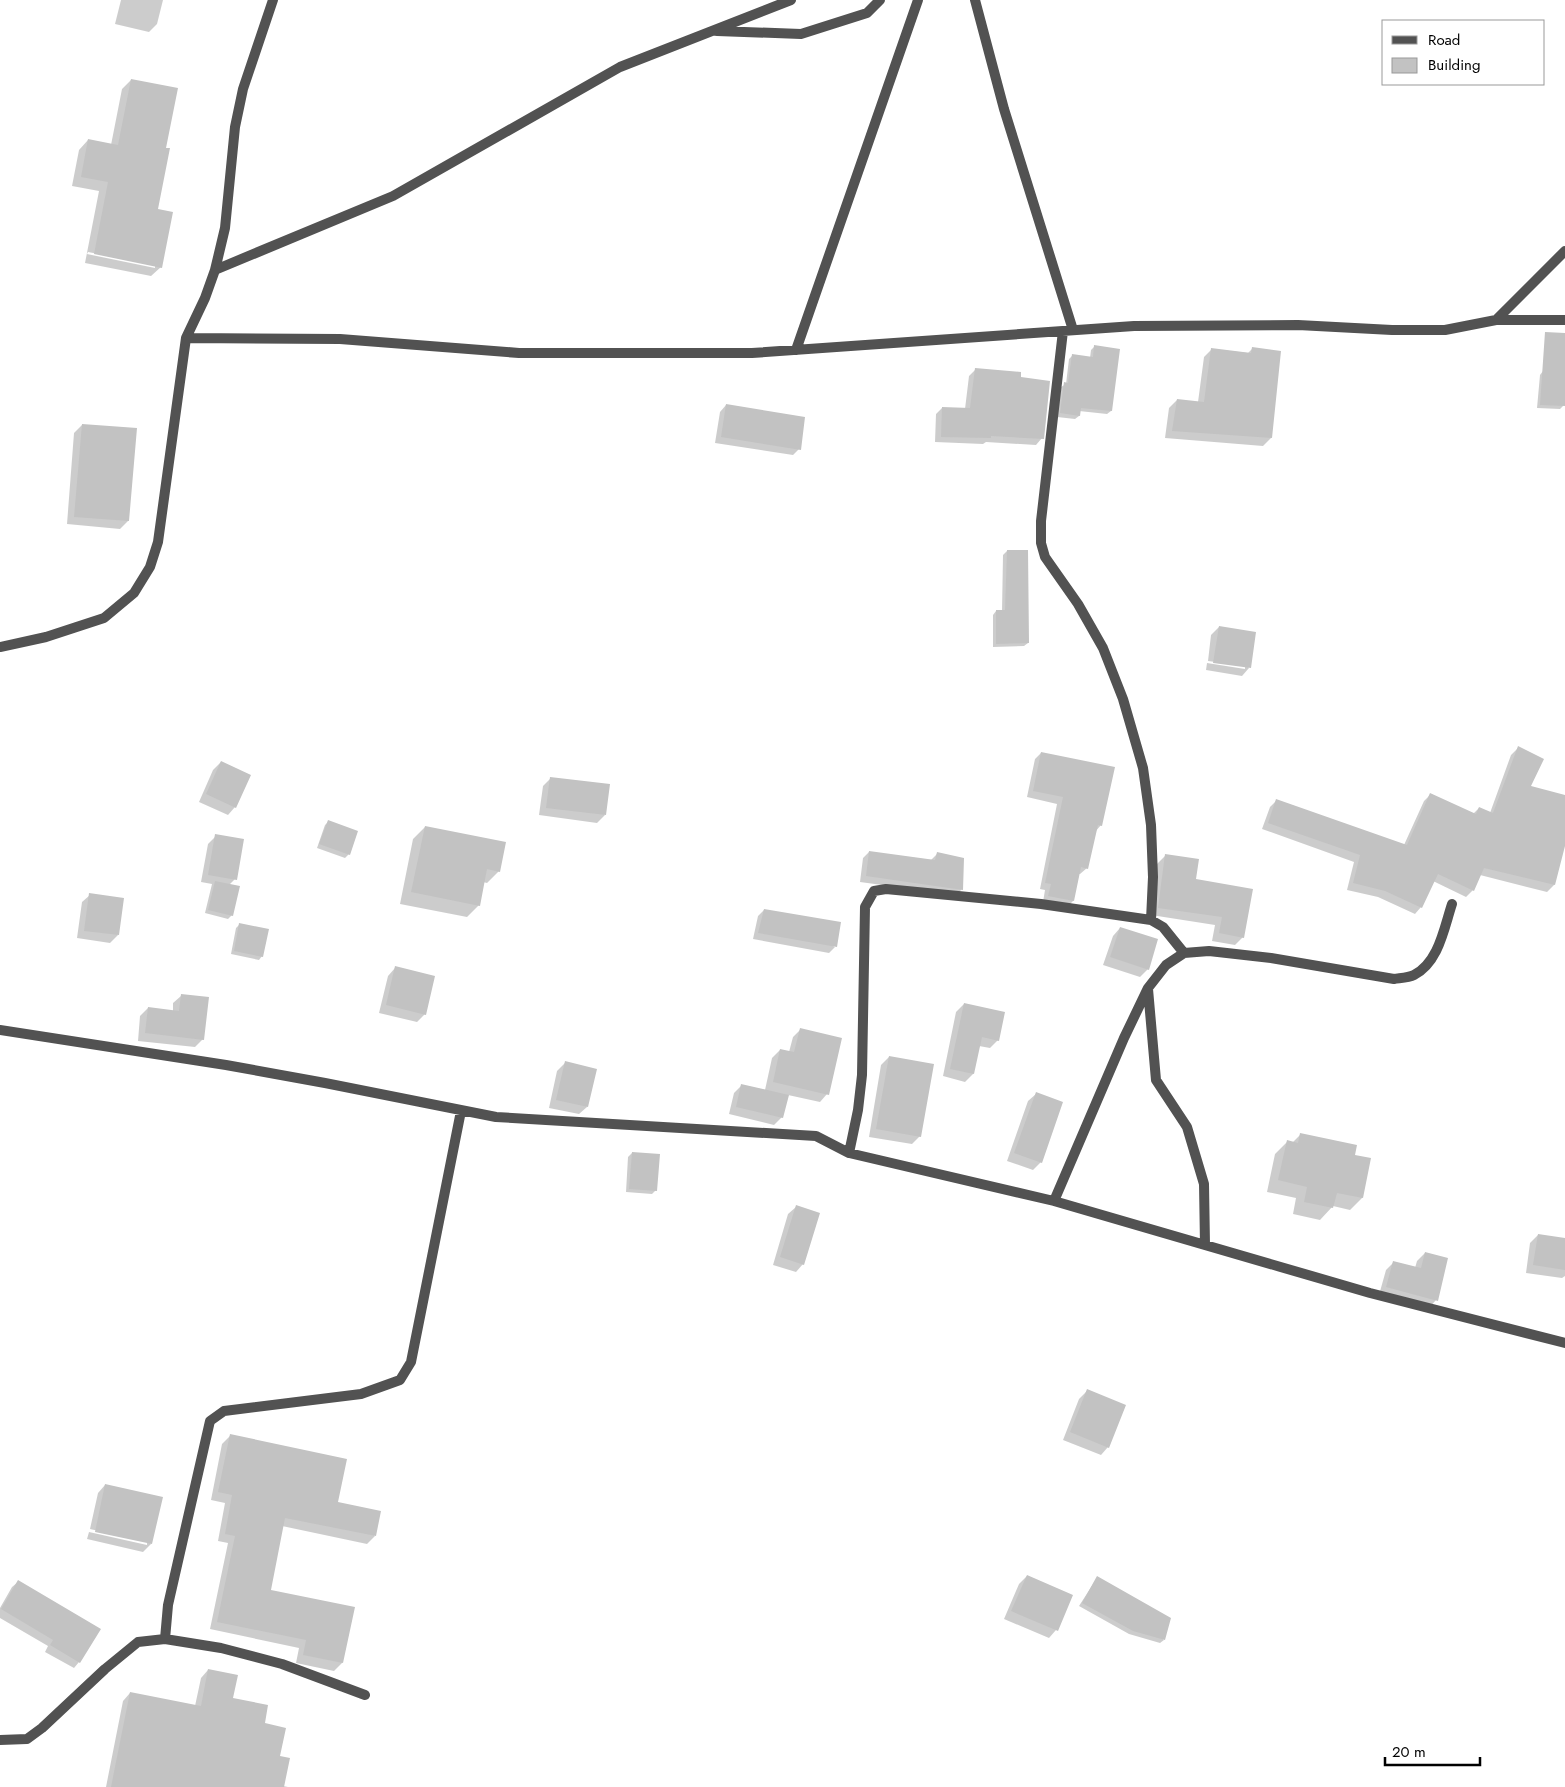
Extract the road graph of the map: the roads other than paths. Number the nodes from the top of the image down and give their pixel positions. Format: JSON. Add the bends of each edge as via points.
{"nodes":[{"id":1,"x":273,"y":0,"type":"edge"},
{"id":2,"x":791,"y":0,"type":"edge"},
{"id":3,"x":880,"y":0,"type":"edge"},
{"id":4,"x":918,"y":0,"type":"edge"},
{"id":5,"x":975,"y":0,"type":"edge"},
{"id":6,"x":714,"y":31,"type":"junction"},
{"id":7,"x":1565,"y":251,"type":"edge"},
{"id":8,"x":214,"y":270,"type":"junction"},
{"id":9,"x":1496,"y":320,"type":"junction"},
{"id":10,"x":1565,"y":320,"type":"edge"},
{"id":11,"x":1068,"y":331,"type":"junction"},
{"id":12,"x":186,"y":338,"type":"junction"},
{"id":13,"x":796,"y":350,"type":"junction"},
{"id":14,"x":0,"y":647,"type":"edge"},
{"id":15,"x":1452,"y":904,"type":"dead end"},
{"id":16,"x":1151,"y":920,"type":"junction"},
{"id":17,"x":1184,"y":953,"type":"junction"},
{"id":18,"x":1148,"y":988,"type":"junction"},
{"id":19,"x":0,"y":1030,"type":"edge"},
{"id":20,"x":461,"y":1111,"type":"junction"},
{"id":21,"x":849,"y":1153,"type":"junction"},
{"id":22,"x":1054,"y":1201,"type":"junction"},
{"id":23,"x":1205,"y":1245,"type":"junction"},
{"id":24,"x":1565,"y":1343,"type":"edge"},
{"id":25,"x":166,"y":1638,"type":"junction"},
{"id":26,"x":365,"y":1695,"type":"dead end"},
{"id":27,"x":0,"y":1740,"type":"edge"}],
"edges":[{"from":1,"to":8,"type":"street","via":[[243,89],[235,128],[224,228]]},
{"from":2,"to":6,"type":"street"},
{"from":3,"to":6,"type":"street","via":[[867,12],[800,34]]},
{"from":4,"to":13,"type":"street"},
{"from":5,"to":11,"type":"street"},
{"from":6,"to":8,"type":"street","via":[[620,67],[393,196]]},
{"from":7,"to":9,"type":"street"},
{"from":8,"to":12,"type":"street"},
{"from":9,"to":10,"type":"street"},
{"from":9,"to":11,"type":"street","via":[[1445,330],[1298,325],[1134,326]]},
{"from":11,"to":13,"type":"street"},
{"from":11,"to":16,"type":"street","via":[[1041,521],[1041,543],[1046,558],[1103,648],[1133,733],[1143,768],[1151,825]]},
{"from":12,"to":13,"type":"street","via":[[340,339],[519,353],[752,353]]},
{"from":12,"to":14,"type":"street","via":[[158,542],[150,567],[134,593],[104,618],[46,638]]},
{"from":15,"to":17,"type":"street","via":[[1438,949],[1427,965],[1412,976],[1394,979],[1271,958],[1209,951]]},
{"from":16,"to":17,"type":"street","via":[[1163,927]]},
{"from":16,"to":21,"type":"street","via":[[1041,904],[886,888],[874,891],[865,907],[862,1075]]},
{"from":17,"to":18,"type":"street","via":[[1166,965]]},
{"from":18,"to":22,"type":"street"},
{"from":18,"to":23,"type":"street","via":[[1156,1080],[1187,1127],[1204,1184]]},
{"from":19,"to":20,"type":"street","via":[[235,1067]]},
{"from":20,"to":21,"type":"street","via":[[496,1117],[816,1136]]},
{"from":20,"to":25,"type":"street","via":[[411,1362],[400,1380],[360,1394],[224,1411],[210,1421],[168,1605]]},
{"from":21,"to":22,"type":"street"},
{"from":22,"to":23,"type":"street"},
{"from":23,"to":24,"type":"street","via":[[1370,1293]]},
{"from":25,"to":26,"type":"street","via":[[282,1664]]},
{"from":25,"to":27,"type":"street","via":[[138,1642],[27,1738]]}]}
